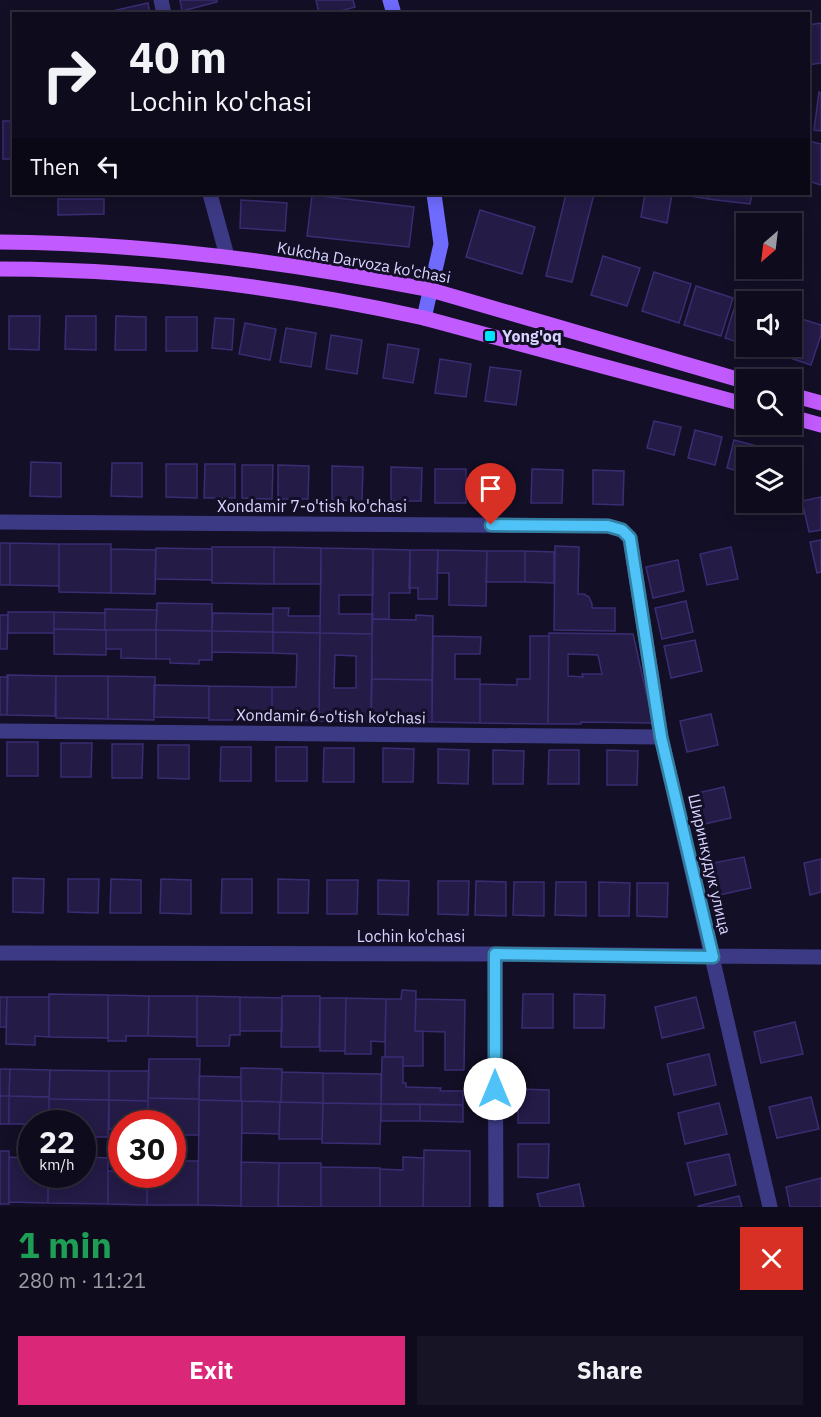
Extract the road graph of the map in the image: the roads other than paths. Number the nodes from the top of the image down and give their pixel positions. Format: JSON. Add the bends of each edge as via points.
{"nodes":[{"id":1,"x":210,"y":195,"type":"edge"},
{"id":2,"x":435,"y":195,"type":"edge"},
{"id":3,"x":0,"y":242,"type":"edge"},
{"id":4,"x":226,"y":256,"type":"junction"},
{"id":5,"x":0,"y":269,"type":"edge"},
{"id":6,"x":430,"y":290,"type":"junction"},
{"id":7,"x":424,"y":318,"type":"junction"},
{"id":8,"x":736,"y":378,"type":"edge"},
{"id":9,"x":802,"y":397,"type":"edge"},
{"id":10,"x":736,"y":402,"type":"edge"},
{"id":11,"x":821,"y":403,"type":"edge"},
{"id":12,"x":802,"y":420,"type":"edge"},
{"id":13,"x":821,"y":425,"type":"edge"},
{"id":14,"x":0,"y":522,"type":"edge"},
{"id":15,"x":622,"y":530,"type":"joint"},
{"id":16,"x":0,"y":731,"type":"edge"},
{"id":17,"x":661,"y":737,"type":"junction"},
{"id":18,"x":0,"y":953,"type":"edge"},
{"id":19,"x":495,"y":954,"type":"junction"},
{"id":20,"x":713,"y":957,"type":"junction"},
{"id":21,"x":821,"y":957,"type":"edge"},
{"id":22,"x":496,"y":1207,"type":"edge"},
{"id":23,"x":770,"y":1207,"type":"edge"}],
"edges":[{"from":1,"to":4,"type":"street"},
{"from":2,"to":6,"type":"street","via":[[441,244]]},
{"from":3,"to":4,"type":"main road","name":"Kukcha Darvoza ko'chasi"},
{"from":4,"to":6,"type":"main road","name":"Kukcha Darvoza ko'chasi"},
{"from":5,"to":7,"type":"main road","via":[[84,271],[220,283]]},
{"from":6,"to":7,"type":"street"},
{"from":6,"to":8,"type":"main road","name":"Kukcha Darvoza ko'chasi"},
{"from":7,"to":10,"type":"main road"},
{"from":9,"to":11,"type":"main road"},
{"from":12,"to":13,"type":"main road"},
{"from":14,"to":15,"type":"street","name":"Xondamir 7-o'tish ko'chasi","via":[[608,526]]},
{"from":15,"to":17,"type":"street","name":"Ширинкудук улица","via":[[630,538]]},
{"from":16,"to":17,"type":"street","name":"Xondamir 6-o'tish ko'chasi"},
{"from":17,"to":20,"type":"street","name":"Ширинкудук улица"},
{"from":18,"to":19,"type":"street","name":"Lochin ko'chasi"},
{"from":19,"to":20,"type":"street","name":"Lochin ko'chasi"},
{"from":19,"to":22,"type":"street"},
{"from":20,"to":21,"type":"street","name":"Lochin ko'chasi"},
{"from":20,"to":23,"type":"street","name":"Ширинкудук улица"}]}
